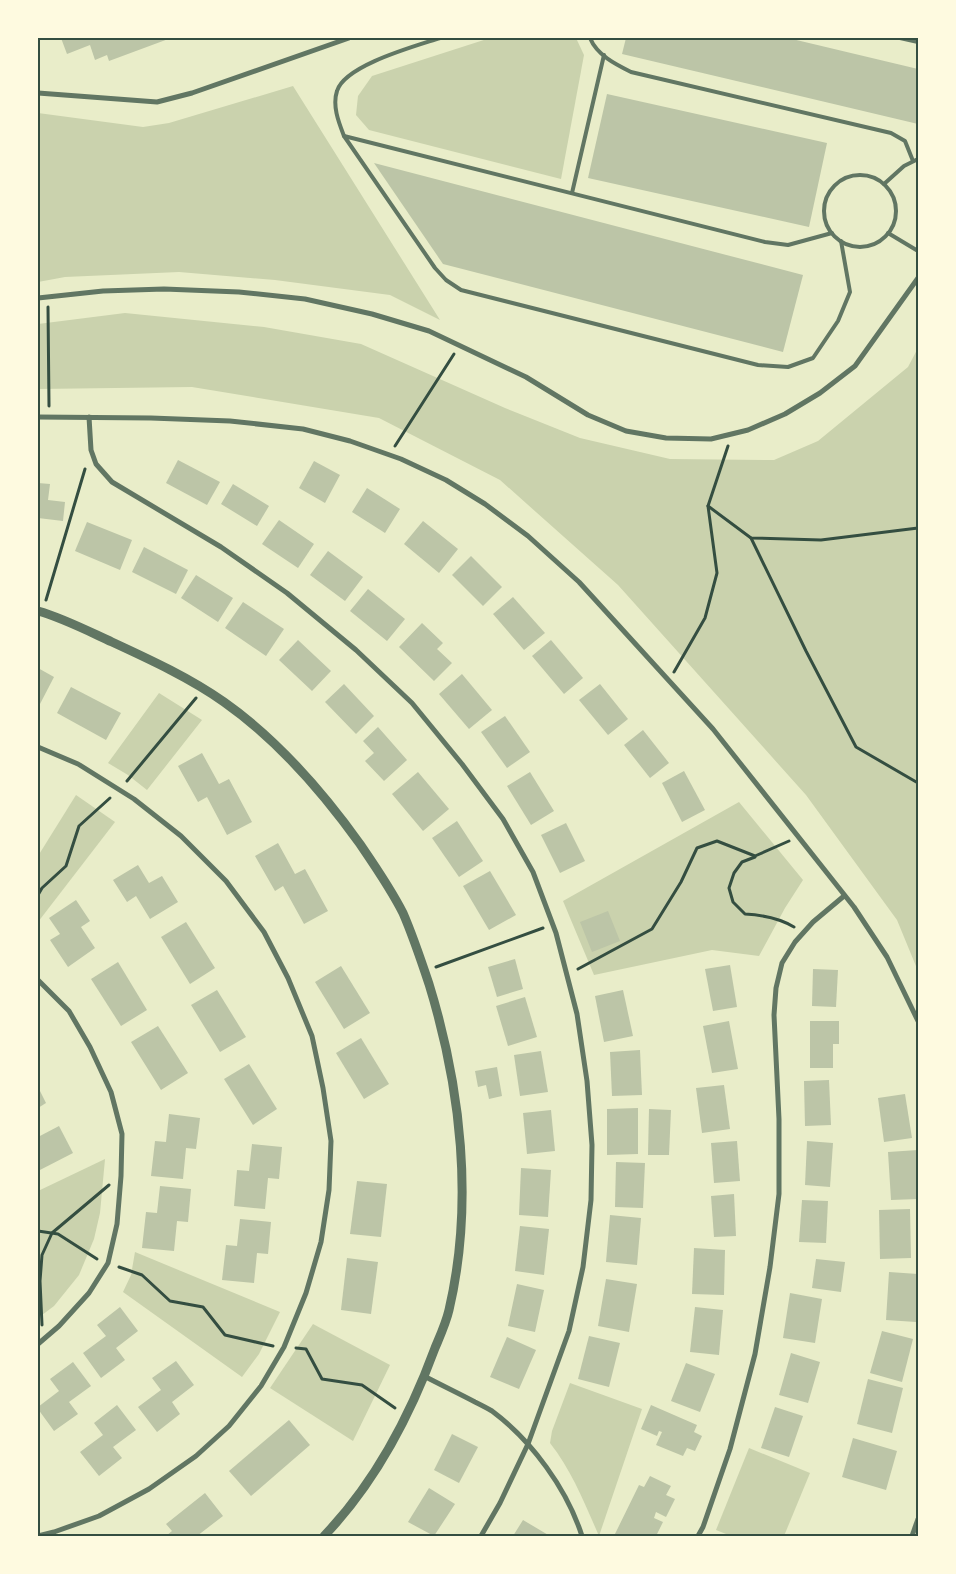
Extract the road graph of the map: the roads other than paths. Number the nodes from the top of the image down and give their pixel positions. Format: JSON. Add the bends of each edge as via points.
{"nodes":[{"id":1,"x":349,"y":38,"type":"edge"},
{"id":2,"x":440,"y":38,"type":"edge"},
{"id":3,"x":590,"y":38,"type":"edge"},
{"id":4,"x":900,"y":38,"type":"edge"},
{"id":5,"x":918,"y":42,"type":"edge"},
{"id":6,"x":604,"y":55,"type":"junction"},
{"id":7,"x":38,"y":93,"type":"edge"},
{"id":8,"x":344,"y":136,"type":"junction"},
{"id":9,"x":918,"y":159,"type":"edge"},
{"id":10,"x":913,"y":161,"type":"junction"},
{"id":11,"x":884,"y":184,"type":"junction"},
{"id":12,"x":572,"y":193,"type":"junction"},
{"id":13,"x":832,"y":233,"type":"junction"},
{"id":14,"x":888,"y":233,"type":"junction"},
{"id":15,"x":841,"y":241,"type":"junction"},
{"id":16,"x":918,"y":252,"type":"edge"},
{"id":17,"x":918,"y":278,"type":"edge"},
{"id":18,"x":38,"y":298,"type":"edge"},
{"id":19,"x":38,"y":417,"type":"edge"},
{"id":20,"x":89,"y":417,"type":"junction"},
{"id":21,"x":40,"y":611,"type":"edge"},
{"id":22,"x":38,"y":747,"type":"edge"},
{"id":23,"x":844,"y":896,"type":"junction"},
{"id":24,"x":38,"y":980,"type":"edge"},
{"id":25,"x":918,"y":1021,"type":"edge"},
{"id":26,"x":38,"y":1344,"type":"edge"},
{"id":27,"x":424,"y":1376,"type":"junction"},
{"id":28,"x":528,"y":1444,"type":"junction"},
{"id":29,"x":918,"y":1519,"type":"edge"},
{"id":30,"x":38,"y":1536,"type":"edge"},
{"id":31,"x":324,"y":1536,"type":"edge"},
{"id":32,"x":481,"y":1536,"type":"edge"},
{"id":33,"x":582,"y":1536,"type":"edge"},
{"id":34,"x":698,"y":1536,"type":"edge"},
{"id":35,"x":912,"y":1536,"type":"edge"}],
"edges":[{"from":1,"to":7,"type":"street","via":[[192,93],[157,102]]},
{"from":2,"to":8,"type":"lane","via":[[371,62],[349,75],[337,91],[336,114]]},
{"from":3,"to":6,"type":"lane"},
{"from":4,"to":5,"type":"lane"},
{"from":6,"to":10,"type":"lane","via":[[631,72],[891,133],[905,141]]},
{"from":6,"to":12,"type":"lane"},
{"from":8,"to":12,"type":"lane"},
{"from":8,"to":15,"type":"lane","via":[[435,268],[460,290],[758,365],[788,367],[813,358],[823,344],[838,321],[850,292]]},
{"from":9,"to":10,"type":"lane"},
{"from":10,"to":11,"type":"lane"},
{"from":11,"to":13,"type":"lane","via":[[874,177],[850,176],[831,189],[824,212]]},
{"from":11,"to":14,"type":"lane","via":[[896,204],[896,216]]},
{"from":12,"to":13,"type":"lane","via":[[765,242],[788,245]]},
{"from":13,"to":15,"type":"lane"},
{"from":14,"to":15,"type":"lane","via":[[875,244],[864,246],[852,246]]},
{"from":14,"to":16,"type":"lane"},
{"from":17,"to":18,"type":"street","via":[[855,366],[820,393],[784,414],[748,430],[711,439],[666,438],[626,431],[588,415],[526,377],[429,331],[305,299],[164,288]]},
{"from":19,"to":20,"type":"street"},
{"from":20,"to":23,"type":"street","via":[[230,421],[303,429],[390,455],[446,480],[485,504],[528,536],[579,582],[713,729]]},
{"from":20,"to":28,"type":"street","via":[[91,450],[96,464],[112,482],[221,547],[287,593],[356,650],[412,703],[503,819],[533,872],[553,924],[577,1014],[592,1145],[591,1200],[583,1267],[569,1330]]},
{"from":21,"to":27,"type":"street","via":[[183,676],[224,702],[265,735],[340,816],[402,912],[425,971],[451,1070],[462,1185],[460,1250],[448,1312]]},
{"from":22,"to":30,"type":"street","via":[[78,764],[134,799],[180,836],[226,881],[264,932],[288,978],[312,1036],[330,1141],[329,1190],[321,1242],[306,1293],[284,1347],[261,1386],[229,1426],[196,1456],[148,1489],[99,1516]]},
{"from":23,"to":25,"type":"street","via":[[887,957]]},
{"from":23,"to":34,"type":"street","via":[[795,942],[782,963],[776,988],[779,1194],[770,1267],[755,1354],[730,1449]]},
{"from":24,"to":26,"type":"street","via":[[69,1011],[90,1046],[112,1092],[122,1134],[117,1224],[108,1263],[89,1293]]},
{"from":27,"to":28,"type":"street","via":[[492,1411]]},
{"from":27,"to":31,"type":"street","via":[[370,1479]]},
{"from":28,"to":32,"type":"street"},
{"from":28,"to":33,"type":"street","via":[[557,1482],[576,1516]]},
{"from":29,"to":35,"type":"street"}]}
